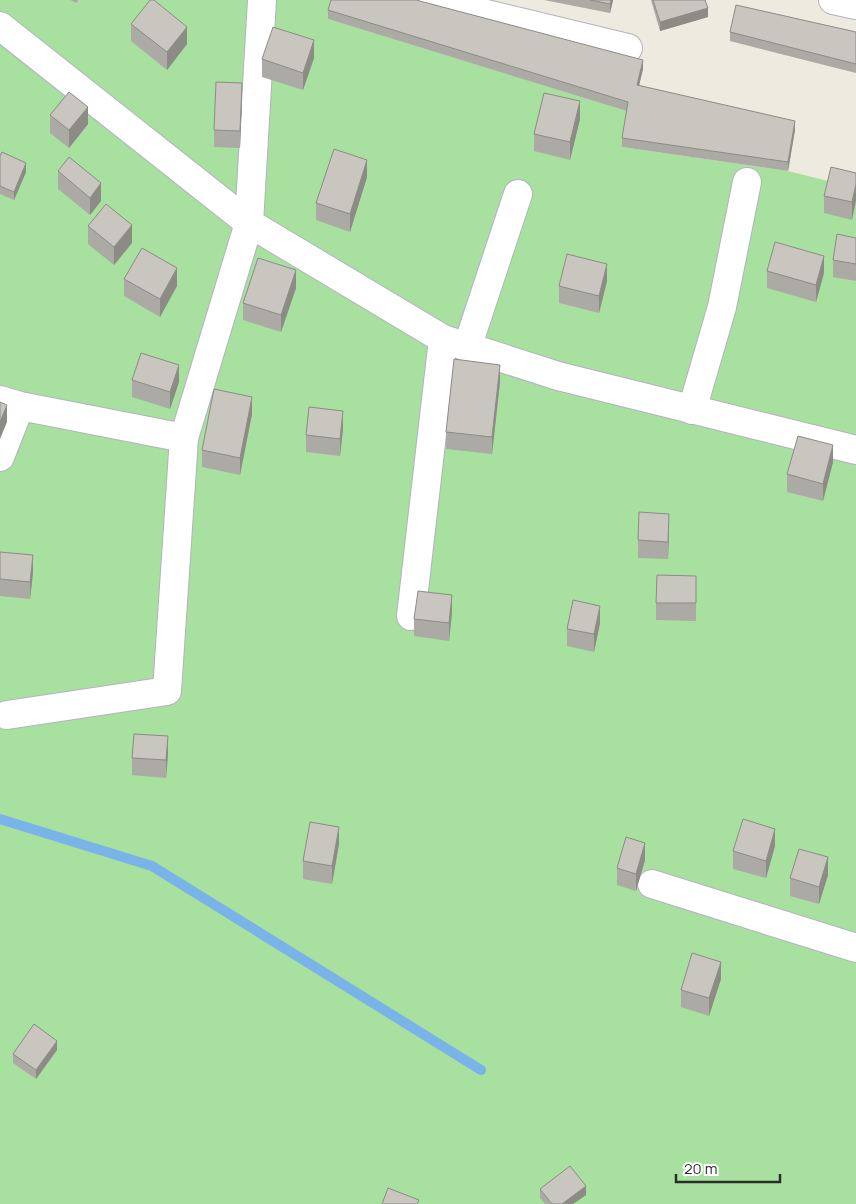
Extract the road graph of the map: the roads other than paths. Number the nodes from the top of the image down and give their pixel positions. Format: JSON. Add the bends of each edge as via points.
{"nodes":[{"id":1,"x":262,"y":0,"type":"edge"},
{"id":2,"x":428,"y":0,"type":"edge"},
{"id":3,"x":833,"y":0,"type":"edge"},
{"id":4,"x":856,"y":5,"type":"edge"},
{"id":5,"x":0,"y":26,"type":"edge"},
{"id":6,"x":628,"y":48,"type":"dead end"},
{"id":7,"x":747,"y":182,"type":"dead end"},
{"id":8,"x":518,"y":194,"type":"dead end"},
{"id":9,"x":250,"y":223,"type":"junction"},
{"id":10,"x":455,"y":343,"type":"junction"},
{"id":11,"x":10,"y":403,"type":"edge"},
{"id":12,"x":692,"y":410,"type":"junction"},
{"id":13,"x":184,"y":438,"type":"junction"},
{"id":14,"x":856,"y":450,"type":"edge"},
{"id":15,"x":0,"y":457,"type":"edge"},
{"id":16,"x":410,"y":616,"type":"dead end"},
{"id":17,"x":7,"y":715,"type":"dead end"},
{"id":18,"x":652,"y":884,"type":"dead end"},
{"id":19,"x":856,"y":948,"type":"edge"}],
"edges":[{"from":1,"to":9,"type":"street"},
{"from":2,"to":6,"type":"street"},
{"from":3,"to":4,"type":"street"},
{"from":5,"to":9,"type":"street"},
{"from":7,"to":12,"type":"street","via":[[722,307]]},
{"from":8,"to":10,"type":"street"},
{"from":9,"to":10,"type":"street"},
{"from":9,"to":13,"type":"street"},
{"from":10,"to":12,"type":"street","via":[[558,376]]},
{"from":10,"to":16,"type":"street"},
{"from":11,"to":13,"type":"street"},
{"from":11,"to":15,"type":"street"},
{"from":12,"to":14,"type":"street"},
{"from":13,"to":17,"type":"street","via":[[167,691]]},
{"from":18,"to":19,"type":"street"}]}
